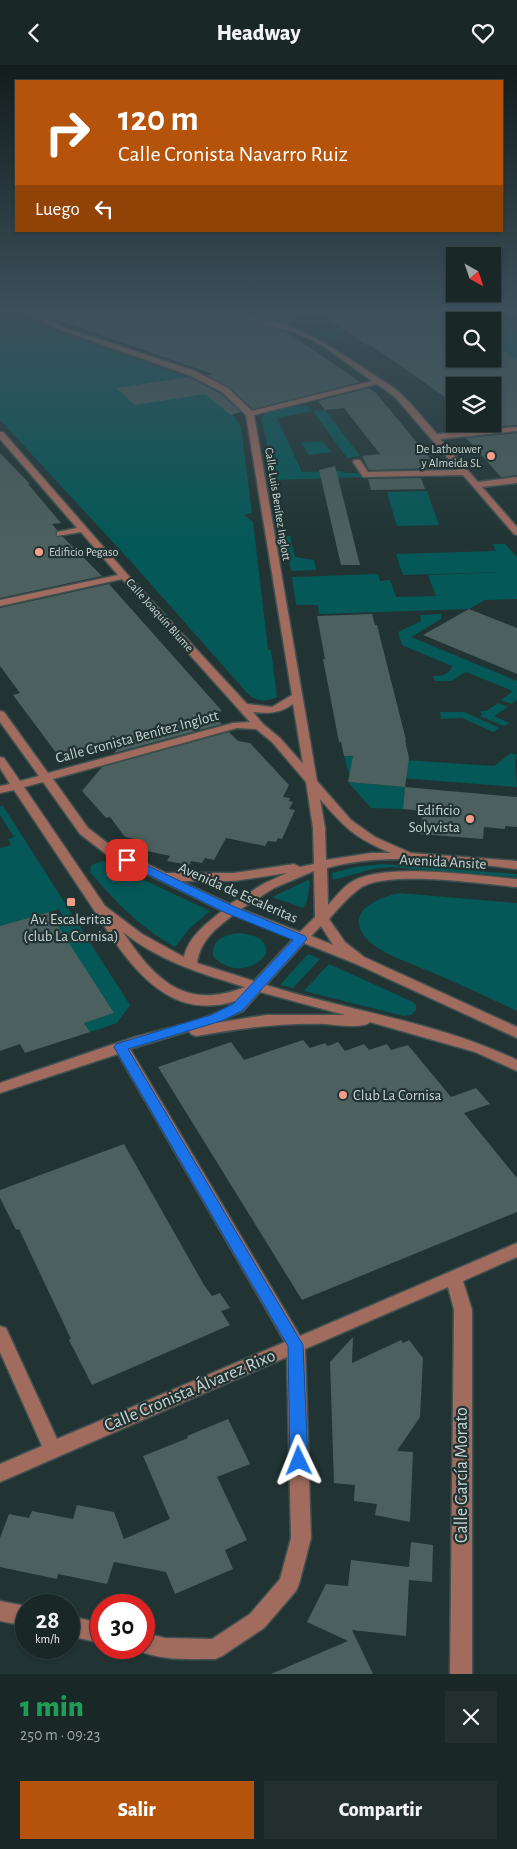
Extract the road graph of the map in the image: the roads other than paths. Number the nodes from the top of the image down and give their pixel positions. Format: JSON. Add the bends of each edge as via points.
{"nodes":[{"id":1,"x":222,"y":389,"type":"edge"},
{"id":2,"x":348,"y":389,"type":"edge"},
{"id":3,"x":390,"y":389,"type":"edge"},
{"id":4,"x":308,"y":399,"type":"junction"},
{"id":5,"x":317,"y":409,"type":"dead end"},
{"id":6,"x":250,"y":414,"type":"junction"},
{"id":7,"x":517,"y":429,"type":"edge"},
{"id":8,"x":0,"y":434,"type":"edge"},
{"id":9,"x":435,"y":437,"type":"junction"},
{"id":10,"x":358,"y":461,"type":"dead end"},
{"id":11,"x":465,"y":472,"type":"junction"},
{"id":12,"x":517,"y":480,"type":"edge"},
{"id":13,"x":476,"y":485,"type":"junction"},
{"id":14,"x":83,"y":529,"type":"junction"},
{"id":15,"x":517,"y":532,"type":"edge"},
{"id":16,"x":60,"y":534,"type":"dead end"},
{"id":17,"x":124,"y":576,"type":"junction"},
{"id":18,"x":0,"y":603,"type":"edge"},
{"id":19,"x":296,"y":697,"type":"junction"},
{"id":20,"x":244,"y":707,"type":"junction"},
{"id":21,"x":0,"y":714,"type":"edge"},
{"id":22,"x":259,"y":726,"type":"junction"},
{"id":23,"x":0,"y":759,"type":"edge"},
{"id":24,"x":47,"y":777,"type":"junction"},
{"id":25,"x":310,"y":779,"type":"junction"},
{"id":26,"x":18,"y":785,"type":"junction"},
{"id":27,"x":0,"y":790,"type":"edge"},
{"id":28,"x":407,"y":855,"type":"junction"},
{"id":29,"x":322,"y":865,"type":"junction"},
{"id":30,"x":517,"y":865,"type":"edge"},
{"id":31,"x":161,"y":877,"type":"junction"},
{"id":32,"x":517,"y":883,"type":"edge"},
{"id":33,"x":102,"y":909,"type":"junction"},
{"id":34,"x":231,"y":910,"type":"junction"},
{"id":35,"x":322,"y":917,"type":"junction"},
{"id":36,"x":301,"y":939,"type":"junction"},
{"id":37,"x":359,"y":960,"type":"junction"},
{"id":38,"x":190,"y":965,"type":"junction"},
{"id":39,"x":256,"y":987,"type":"junction"},
{"id":40,"x":392,"y":1022,"type":"junction"},
{"id":41,"x":517,"y":1033,"type":"edge"},
{"id":42,"x":142,"y":1040,"type":"junction"},
{"id":43,"x":121,"y":1047,"type":"junction"},
{"id":44,"x":517,"y":1066,"type":"edge"},
{"id":45,"x":0,"y":1088,"type":"edge"},
{"id":46,"x":517,"y":1250,"type":"edge"},
{"id":47,"x":453,"y":1277,"type":"junction"},
{"id":48,"x":0,"y":1333,"type":"edge"},
{"id":49,"x":296,"y":1345,"type":"junction"},
{"id":50,"x":53,"y":1450,"type":"junction"},
{"id":51,"x":0,"y":1473,"type":"edge"},
{"id":52,"x":0,"y":1611,"type":"edge"},
{"id":53,"x":15,"y":1614,"type":"edge"},
{"id":54,"x":155,"y":1646,"type":"edge"},
{"id":55,"x":461,"y":1674,"type":"edge"}],
"edges":[{"from":1,"to":6,"type":"street"},
{"from":2,"to":4,"type":"street"},
{"from":3,"to":9,"type":"street"},
{"from":4,"to":5,"type":"street"},
{"from":4,"to":6,"type":"street"},
{"from":6,"to":19,"type":"street","name":"Calle Luis Benítez Inglott"},
{"from":7,"to":9,"type":"street"},
{"from":8,"to":14,"type":"street","name":"Calle Joaquín Blume"},
{"from":9,"to":11,"type":"street"},
{"from":10,"to":11,"type":"street","via":[[366,475]]},
{"from":11,"to":13,"type":"street"},
{"from":12,"to":13,"type":"street"},
{"from":13,"to":15,"type":"street"},
{"from":14,"to":16,"type":"street"},
{"from":14,"to":17,"type":"street","name":"Calle Joaquín Blume"},
{"from":17,"to":18,"type":"street"},
{"from":17,"to":20,"type":"street","name":"Calle Joaquín Blume"},
{"from":19,"to":20,"type":"street","via":[[282,709]]},
{"from":19,"to":25,"type":"street","name":"Calle Luis Benítez Inglott"},
{"from":20,"to":22,"type":"street"},
{"from":21,"to":24,"type":"street","name":"Avenida de Escaleritas"},
{"from":22,"to":24,"type":"street","name":"Calle Cronista Benítez Inglott","via":[[237,725]]},
{"from":22,"to":25,"type":"street"},
{"from":23,"to":26,"type":"street"},
{"from":24,"to":26,"type":"street","name":"Calle Cronista Benítez Inglott"},
{"from":24,"to":31,"type":"street","name":"Avenida de Escaleritas","via":[[84,831],[110,851]]},
{"from":25,"to":28,"type":"street","via":[[347,823],[371,840]]},
{"from":25,"to":29,"type":"street"},
{"from":26,"to":27,"type":"street","name":"Calle Cronista Benítez Inglott"},
{"from":26,"to":33,"type":"street"},
{"from":28,"to":29,"type":"street","name":"Avenida Ansite","via":[[364,856]]},
{"from":28,"to":30,"type":"street","name":"Avenida Ansite"},
{"from":29,"to":31,"type":"street","name":"Avenida Ansite","via":[[234,877]]},
{"from":29,"to":34,"type":"street","name":"Avenida Ansite","via":[[287,876],[257,891]]},
{"from":29,"to":35,"type":"street"},
{"from":31,"to":34,"type":"street","name":"Avenida de Escaleritas"},
{"from":32,"to":35,"type":"street","name":"Avenida Ansite","via":[[416,875],[382,876],[355,885]]},
{"from":33,"to":38,"type":"street","via":[[137,937]]},
{"from":33,"to":39,"type":"street","via":[[132,955],[152,978],[185,1000],[223,999]]},
{"from":34,"to":36,"type":"street","name":"Avenida de Escaleritas"},
{"from":34,"to":38,"type":"street","name":"Avenida Ansite","via":[[193,948]]},
{"from":35,"to":36,"type":"street","name":"Avenida Ansite"},
{"from":35,"to":37,"type":"street","via":[[340,945]]},
{"from":36,"to":37,"type":"street","name":"Avenida de Escaleritas"},
{"from":36,"to":39,"type":"street","name":"Avenida Ansite"},
{"from":37,"to":41,"type":"street","name":"Avenida de Escaleritas"},
{"from":38,"to":39,"type":"street"},
{"from":39,"to":40,"type":"street"},
{"from":39,"to":42,"type":"street","name":"Avenida Ansite","via":[[238,1007],[216,1018]]},
{"from":40,"to":42,"type":"street","via":[[266,1020]]},
{"from":40,"to":44,"type":"street","via":[[480,1048]]},
{"from":42,"to":43,"type":"street"},
{"from":43,"to":45,"type":"street"},
{"from":43,"to":49,"type":"street"},
{"from":46,"to":47,"type":"street","name":"Calle Cronista Álvarez Rixo"},
{"from":47,"to":49,"type":"street","name":"Calle Cronista Álvarez Rixo"},
{"from":47,"to":55,"type":"street","name":"Calle García Morato","via":[[462,1310]]},
{"from":48,"to":50,"type":"street"},
{"from":49,"to":50,"type":"street","name":"Calle Cronista Álvarez Rixo"},
{"from":49,"to":54,"type":"street","via":[[301,1539],[289,1584],[257,1621],[215,1649]]},
{"from":50,"to":51,"type":"street","name":"Calle Cronista Álvarez Rixo"},
{"from":52,"to":53,"type":"street"}]}
